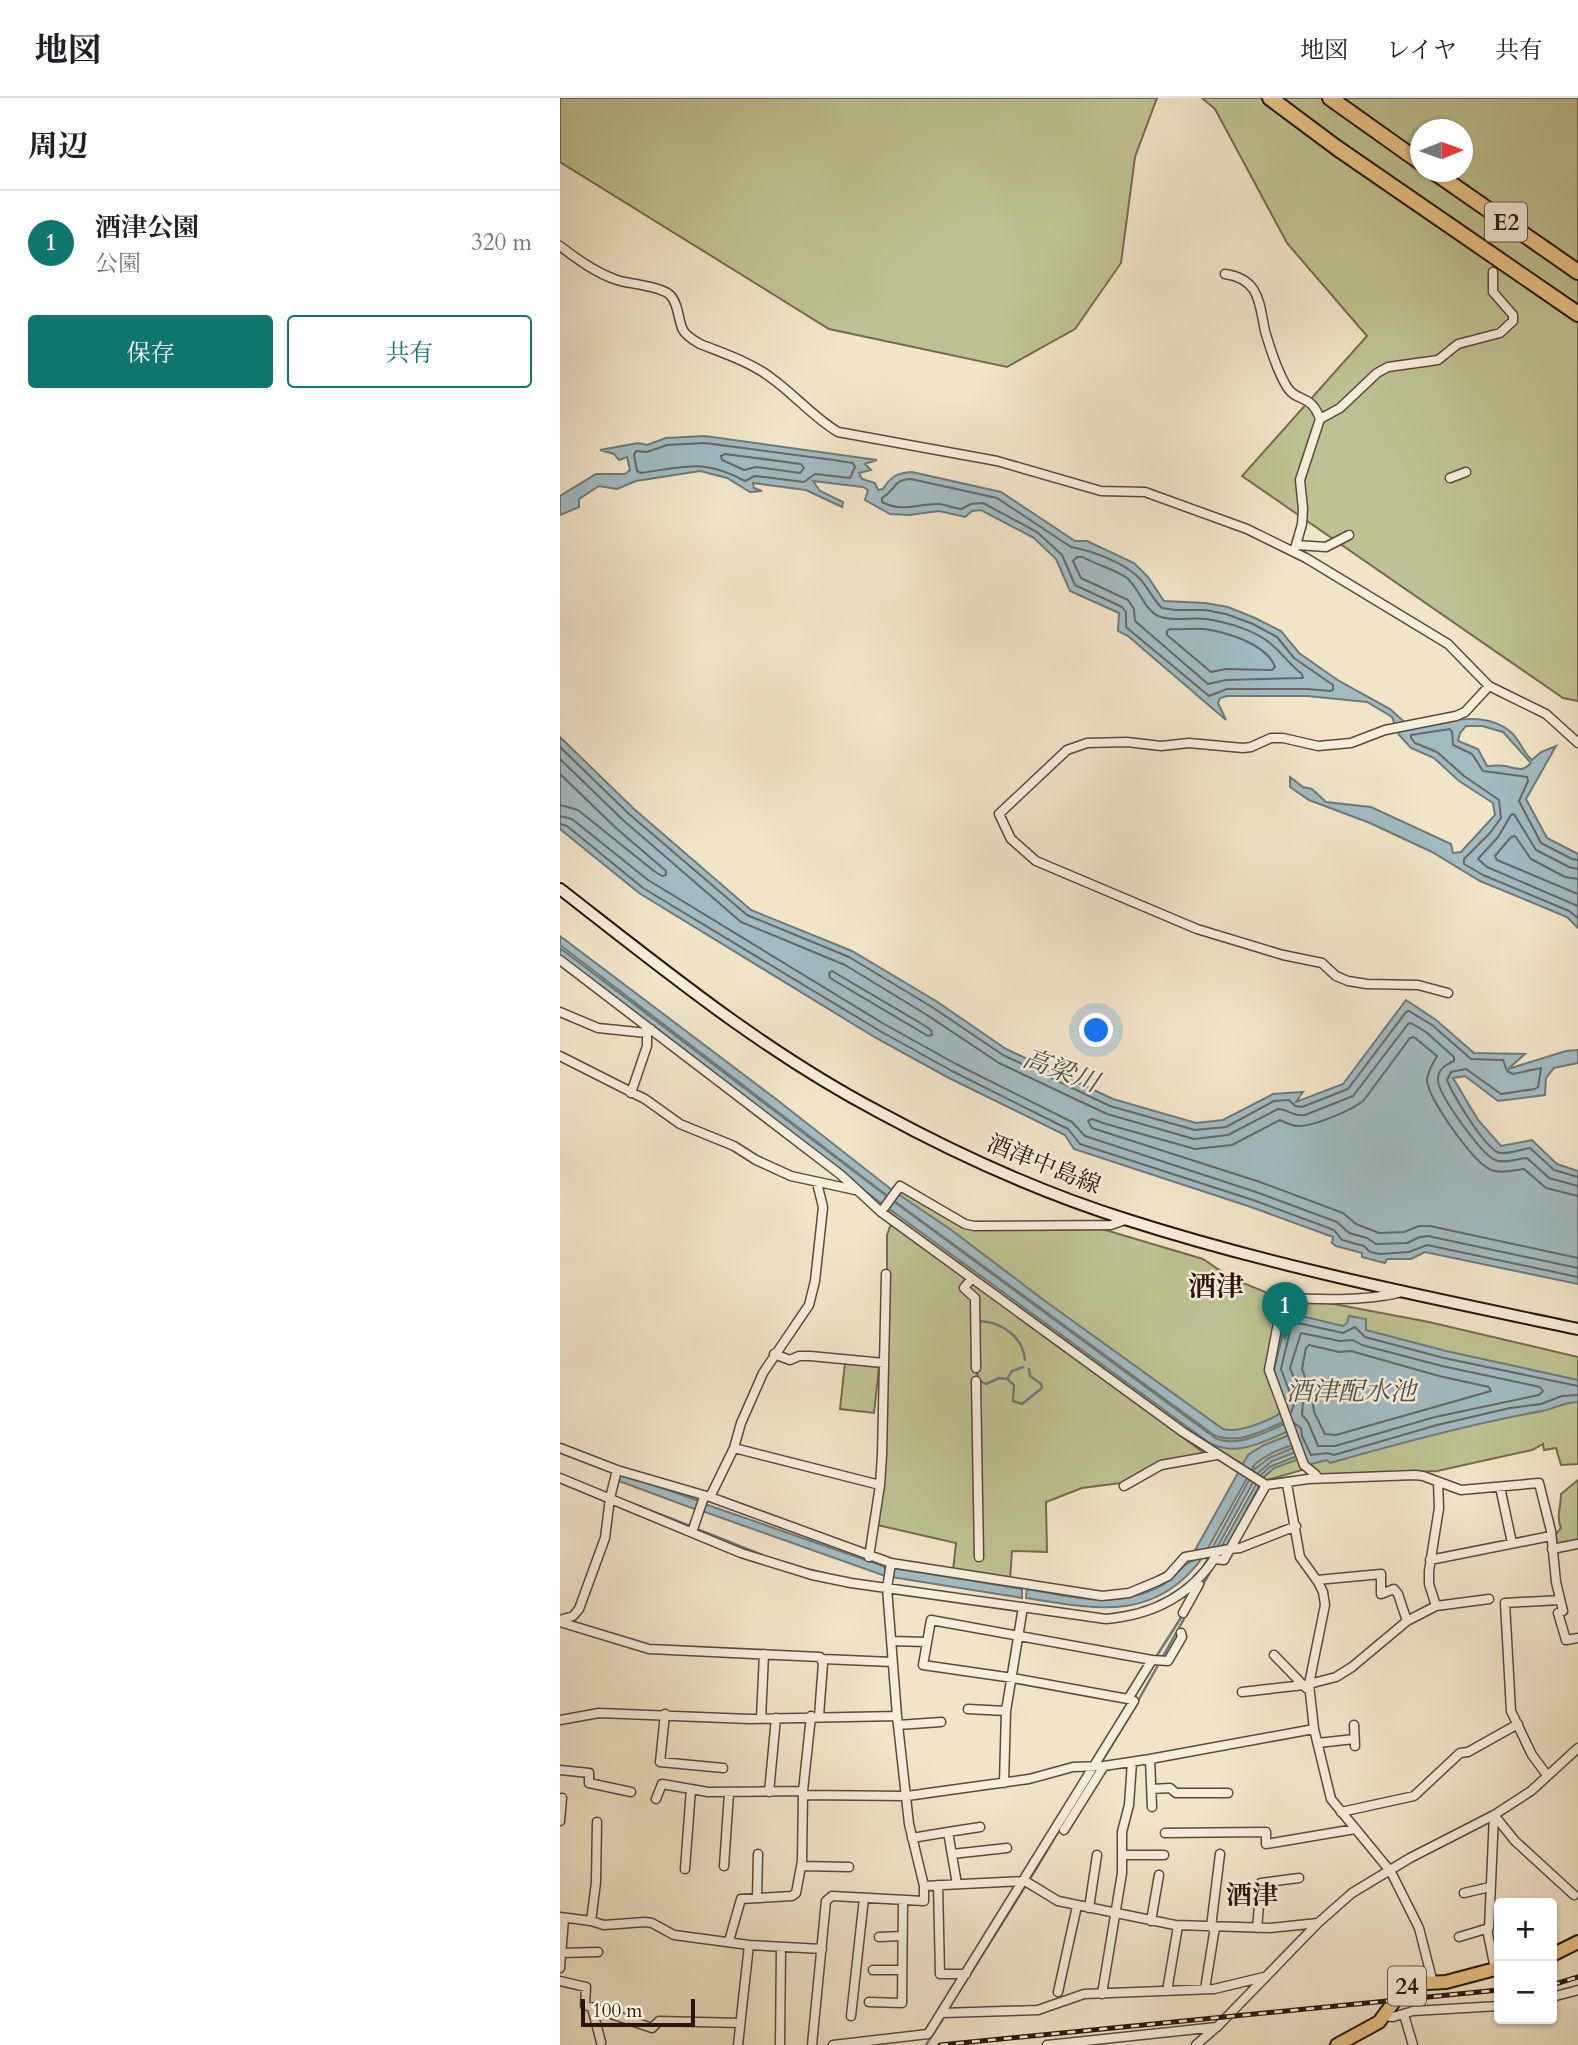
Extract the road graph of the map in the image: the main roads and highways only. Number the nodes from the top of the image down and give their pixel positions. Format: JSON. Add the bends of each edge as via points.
{"nodes":[{"id":1,"x":1270,"y":98,"type":"edge"},
{"id":2,"x":1329,"y":98,"type":"edge"},
{"id":3,"x":1410,"y":155,"type":"edge"},
{"id":4,"x":1448,"y":182,"type":"edge"},
{"id":5,"x":1578,"y":272,"type":"edge"},
{"id":6,"x":1578,"y":314,"type":"edge"},
{"id":7,"x":560,"y":889,"type":"edge"},
{"id":8,"x":1578,"y":1329,"type":"edge"},
{"id":9,"x":1578,"y":1942,"type":"edge"},
{"id":10,"x":1557,"y":1952,"type":"edge"},
{"id":11,"x":1494,"y":1970,"type":"edge"},
{"id":12,"x":1357,"y":2040,"type":"edge"},
{"id":13,"x":1337,"y":2045,"type":"edge"}],
"edges":[{"from":1,"to":6,"type":"highway","number":"E2"},
{"from":2,"to":3,"type":"highway"},
{"from":4,"to":5,"type":"highway","number":"E2"},
{"from":7,"to":8,"type":"main road","name":"酒津中島線","via":[[704,1002],[813,1075],[1019,1179],[1125,1220],[1243,1253]]},
{"from":9,"to":10,"type":"main road"},
{"from":11,"to":12,"type":"main road","number":"24","via":[[1406,1987],[1385,2016]]},
{"from":12,"to":13,"type":"main road","number":"24"}]}
